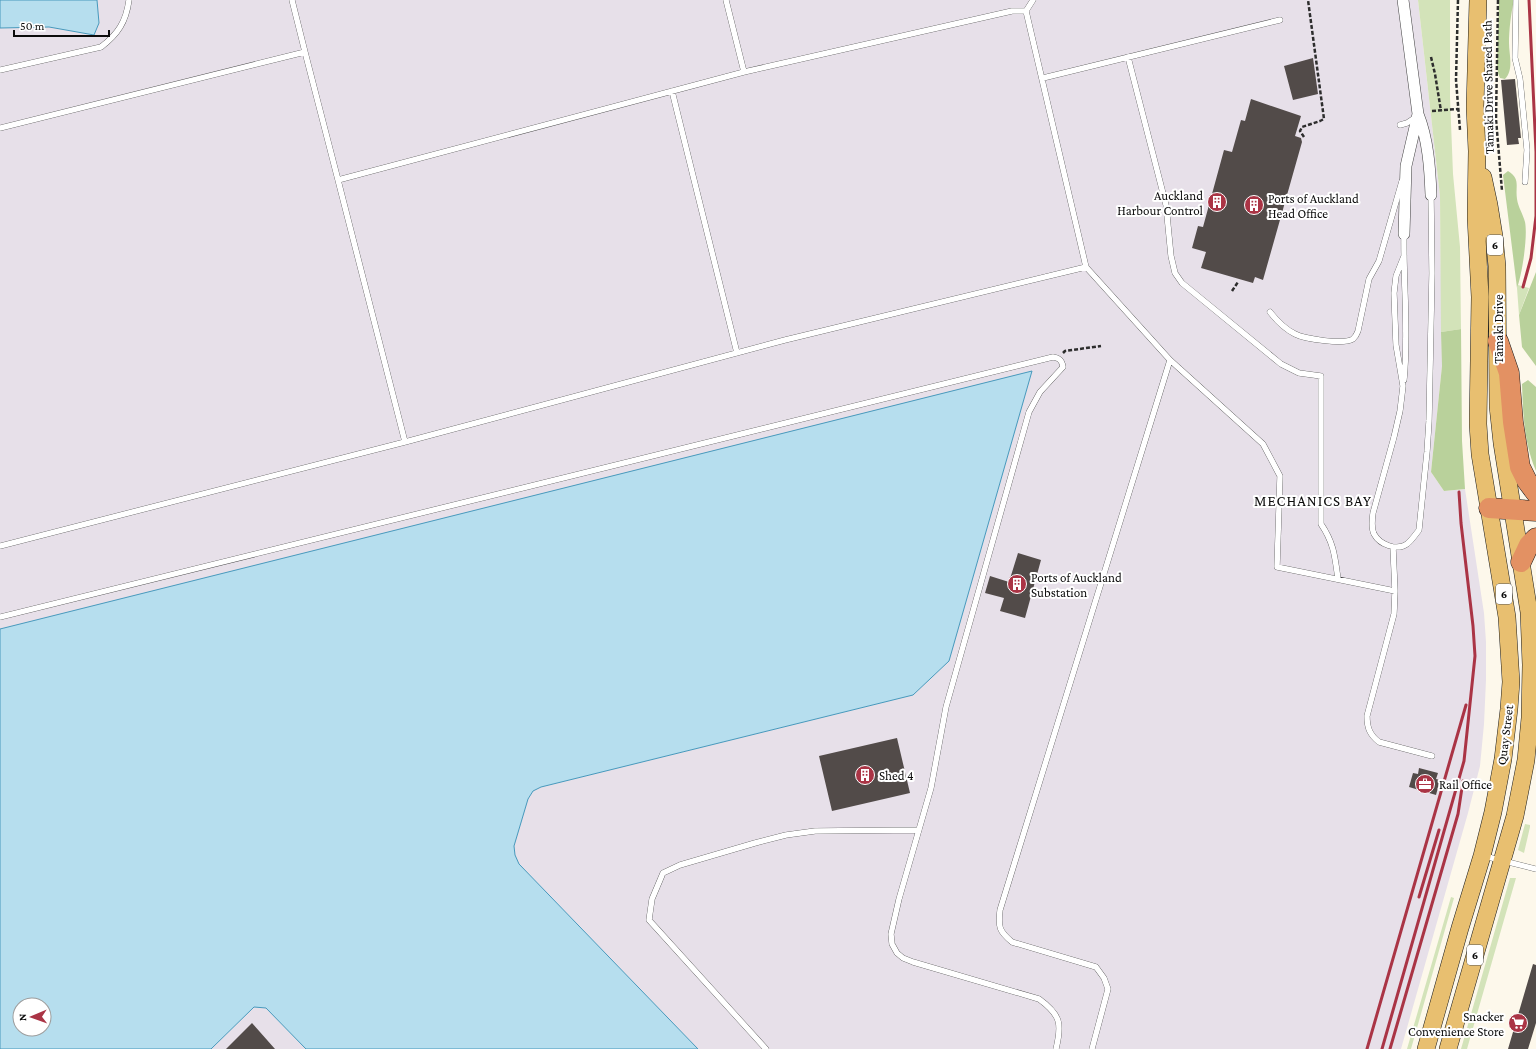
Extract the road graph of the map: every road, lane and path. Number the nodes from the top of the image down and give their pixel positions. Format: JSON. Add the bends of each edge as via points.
{"nodes":[{"id":1,"x":129,"y":0,"type":"edge"},
{"id":2,"x":292,"y":0,"type":"edge"},
{"id":3,"x":726,"y":0,"type":"edge"},
{"id":4,"x":1033,"y":0,"type":"edge"},
{"id":5,"x":1308,"y":0,"type":"edge"},
{"id":6,"x":1403,"y":0,"type":"edge"},
{"id":7,"x":1478,"y":0,"type":"edge"},
{"id":8,"x":1498,"y":0,"type":"edge"},
{"id":9,"x":1516,"y":0,"type":"edge"},
{"id":10,"x":1026,"y":11,"type":"junction"},
{"id":11,"x":1280,"y":20,"type":"dead end"},
{"id":12,"x":305,"y":52,"type":"junction"},
{"id":13,"x":1128,"y":57,"type":"junction"},
{"id":14,"x":1431,"y":57,"type":"dead end"},
{"id":15,"x":0,"y":70,"type":"edge"},
{"id":16,"x":744,"y":72,"type":"junction"},
{"id":17,"x":1042,"y":78,"type":"junction"},
{"id":18,"x":672,"y":91,"type":"junction"},
{"id":19,"x":1458,"y":109,"type":"dead end"},
{"id":20,"x":1441,"y":110,"type":"junction"},
{"id":21,"x":1432,"y":111,"type":"dead end"},
{"id":22,"x":1418,"y":114,"type":"junction"},
{"id":23,"x":1400,"y":125,"type":"dead end"},
{"id":24,"x":0,"y":128,"type":"edge"},
{"id":25,"x":1304,"y":137,"type":"dead end"},
{"id":26,"x":1477,"y":151,"type":"junction"},
{"id":27,"x":1406,"y":166,"type":"junction"},
{"id":28,"x":338,"y":180,"type":"junction"},
{"id":29,"x":1525,"y":182,"type":"dead end"},
{"id":30,"x":1431,"y":195,"type":"joint"},
{"id":31,"x":1503,"y":197,"type":"dead end"},
{"id":32,"x":1404,"y":234,"type":"joint"},
{"id":33,"x":1404,"y":256,"type":"junction"},
{"id":34,"x":1086,"y":267,"type":"junction"},
{"id":35,"x":1238,"y":282,"type":"dead end"},
{"id":36,"x":1232,"y":291,"type":"dead end"},
{"id":37,"x":1270,"y":312,"type":"dead end"},
{"id":38,"x":1498,"y":341,"type":"junction"},
{"id":39,"x":1101,"y":346,"type":"dead end"},
{"id":40,"x":738,"y":352,"type":"junction"},
{"id":41,"x":1059,"y":358,"type":"junction"},
{"id":42,"x":1170,"y":360,"type":"junction"},
{"id":43,"x":1403,"y":386,"type":"junction"},
{"id":44,"x":405,"y":442,"type":"junction"},
{"id":45,"x":1536,"y":493,"type":"edge"},
{"id":46,"x":1489,"y":508,"type":"junction"},
{"id":47,"x":1512,"y":508,"type":"junction"},
{"id":48,"x":1536,"y":511,"type":"edge"},
{"id":49,"x":1536,"y":538,"type":"edge"},
{"id":50,"x":0,"y":546,"type":"edge"},
{"id":51,"x":1393,"y":546,"type":"junction"},
{"id":52,"x":1521,"y":562,"type":"junction"},
{"id":53,"x":1338,"y":579,"type":"junction"},
{"id":54,"x":1395,"y":591,"type":"junction"},
{"id":55,"x":0,"y":617,"type":"edge"},
{"id":56,"x":1432,"y":756,"type":"dead end"},
{"id":57,"x":919,"y":830,"type":"junction"},
{"id":58,"x":1482,"y":856,"type":"junction"},
{"id":59,"x":1502,"y":861,"type":"junction"},
{"id":60,"x":1536,"y":869,"type":"edge"},
{"id":61,"x":1431,"y":1041,"type":"edge"},
{"id":62,"x":766,"y":1049,"type":"edge"},
{"id":63,"x":1056,"y":1049,"type":"edge"},
{"id":64,"x":1092,"y":1049,"type":"edge"},
{"id":65,"x":1426,"y":1049,"type":"edge"},
{"id":66,"x":1448,"y":1049,"type":"edge"}],
"edges":[{"from":1,"to":15,"type":"lane","via":[[121,27],[114,38],[101,47]]},
{"from":2,"to":12,"type":"lane"},
{"from":3,"to":16,"type":"lane"},
{"from":4,"to":10,"type":"lane"},
{"from":5,"to":25,"type":"path","via":[[1324,119],[1302,128],[1300,131]]},
{"from":6,"to":22,"type":"street"},
{"from":7,"to":26,"type":"main road","name":"Tāmaki Drive","number":"6","via":[[1475,107]]},
{"from":8,"to":31,"type":"path","name":"Tāmaki Drive Shared Path","via":[[1496,119]]},
{"from":9,"to":29,"type":"lane","via":[[1516,58],[1527,150]]},
{"from":10,"to":16,"type":"lane","via":[[1012,11]]},
{"from":10,"to":17,"type":"lane"},
{"from":11,"to":13,"type":"lane"},
{"from":12,"to":24,"type":"lane"},
{"from":12,"to":28,"type":"lane"},
{"from":13,"to":17,"type":"lane"},
{"from":13,"to":53,"type":"lane","via":[[1166,205],[1170,256],[1175,273],[1182,283],[1281,364],[1299,373],[1321,376],[1321,524],[1329,536],[1335,555]]},
{"from":14,"to":20,"type":"path"},
{"from":16,"to":18,"type":"lane"},
{"from":17,"to":34,"type":"lane"},
{"from":18,"to":28,"type":"lane"},
{"from":18,"to":40,"type":"lane"},
{"from":19,"to":20,"type":"path"},
{"from":20,"to":21,"type":"path"},
{"from":22,"to":23,"type":"lane","via":[[1407,124]]},
{"from":22,"to":27,"type":"street"},
{"from":22,"to":30,"type":"street","via":[[1424,129]]},
{"from":26,"to":38,"type":"main road","name":"Tāmaki Drive","number":"6","via":[[1490,205],[1494,236]]},
{"from":26,"to":46,"type":"main road","name":"Tāmaki Drive","number":"6","via":[[1476,217],[1480,297],[1478,424]]},
{"from":27,"to":32,"type":"street"},
{"from":27,"to":37,"type":"lane","via":[[1379,261],[1369,279],[1358,331],[1354,338],[1348,341],[1326,341],[1297,335],[1283,326]]},
{"from":28,"to":44,"type":"lane"},
{"from":30,"to":51,"type":"lane","via":[[1429,401],[1419,530],[1405,545]]},
{"from":32,"to":33,"type":"lane"},
{"from":33,"to":43,"type":"lane","via":[[1406,361]]},
{"from":33,"to":43,"type":"lane","via":[[1396,276],[1394,294],[1396,345]]},
{"from":34,"to":40,"type":"lane"},
{"from":34,"to":42,"type":"lane"},
{"from":35,"to":36,"type":"path"},
{"from":38,"to":45,"type":"highway","via":[[1509,373],[1512,422],[1520,467]]},
{"from":38,"to":47,"type":"main road","name":"Tāmaki Drive","number":"6","via":[[1498,406]]},
{"from":39,"to":41,"type":"path","via":[[1065,351]]},
{"from":40,"to":44,"type":"lane"},
{"from":41,"to":55,"type":"lane","via":[[1053,357]]},
{"from":41,"to":57,"type":"lane","via":[[1063,366],[1040,392],[1029,412],[946,707],[931,788]]},
{"from":42,"to":53,"type":"lane","via":[[1263,444],[1280,476],[1277,567]]},
{"from":42,"to":64,"type":"lane","via":[[1000,910],[998,924],[1004,935],[1012,942],[1096,967],[1108,989]]},
{"from":43,"to":51,"type":"lane","via":[[1400,411],[1372,524],[1374,534]]},
{"from":44,"to":50,"type":"lane"},
{"from":46,"to":47,"type":"highway"},
{"from":46,"to":58,"type":"main road","name":"Quay Street","number":"6","via":[[1507,617],[1511,682],[1503,759]]},
{"from":47,"to":48,"type":"highway"},
{"from":47,"to":52,"type":"main road","name":"Quay Street","number":"6"},
{"from":49,"to":52,"type":"highway","via":[[1529,545]]},
{"from":51,"to":54,"type":"lane"},
{"from":52,"to":59,"type":"main road","name":"Quay Street","number":"6","via":[[1529,612],[1530,718],[1521,793]]},
{"from":53,"to":54,"type":"lane"},
{"from":54,"to":56,"type":"lane","via":[[1394,614],[1367,724],[1369,731],[1379,742]]},
{"from":57,"to":62,"type":"lane","via":[[815,831],[786,835],[680,865],[663,873],[652,899],[649,920]]},
{"from":57,"to":63,"type":"lane","via":[[891,934],[892,944],[897,953],[913,962],[1040,999],[1058,1016],[1060,1026]]},
{"from":58,"to":59,"type":"lane"},
{"from":58,"to":61,"type":"main road","name":"Quay Street","number":"6","via":[[1460,928]]},
{"from":59,"to":60,"type":"lane"},
{"from":59,"to":66,"type":"main road","name":"Quay Street","number":"6"},
{"from":61,"to":65,"type":"main road","name":"Quay Street","number":"6"}]}
